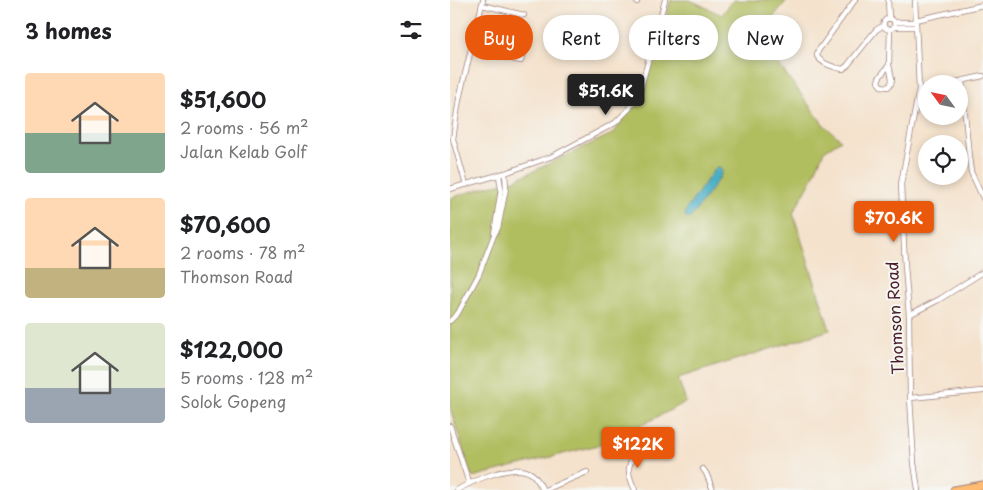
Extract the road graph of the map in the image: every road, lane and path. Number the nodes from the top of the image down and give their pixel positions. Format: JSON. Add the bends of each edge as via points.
{"nodes":[{"id":1,"x":665,"y":0,"type":"edge"},
{"id":2,"x":855,"y":0,"type":"edge"},
{"id":3,"x":888,"y":0,"type":"edge"},
{"id":4,"x":915,"y":0,"type":"edge"},
{"id":5,"x":482,"y":2,"type":"edge"},
{"id":6,"x":983,"y":5,"type":"edge"},
{"id":7,"x":479,"y":15,"type":"edge"},
{"id":8,"x":524,"y":15,"type":"dead end"},
{"id":9,"x":889,"y":19,"type":"junction"},
{"id":10,"x":916,"y":23,"type":"junction"},
{"id":11,"x":884,"y":25,"type":"junction"},
{"id":12,"x":892,"y":26,"type":"junction"},
{"id":13,"x":469,"y":60,"type":"edge"},
{"id":14,"x":889,"y":65,"type":"junction"},
{"id":15,"x":918,"y":75,"type":"edge"},
{"id":16,"x":983,"y":76,"type":"edge"},
{"id":17,"x":968,"y":80,"type":"edge"},
{"id":18,"x":918,"y":94,"type":"edge"},
{"id":19,"x":966,"y":125,"type":"edge"},
{"id":20,"x":502,"y":174,"type":"junction"},
{"id":21,"x":466,"y":185,"type":"junction"},
{"id":22,"x":450,"y":190,"type":"edge"},
{"id":23,"x":983,"y":198,"type":"edge"},
{"id":24,"x":983,"y":272,"type":"edge"},
{"id":25,"x":909,"y":315,"type":"junction"},
{"id":26,"x":450,"y":322,"type":"edge"},
{"id":27,"x":983,"y":391,"type":"edge"},
{"id":28,"x":910,"y":398,"type":"junction"},
{"id":29,"x":450,"y":426,"type":"edge"},
{"id":30,"x":637,"y":448,"type":"dead end"},
{"id":31,"x":703,"y":470,"type":"dead end"},
{"id":32,"x":587,"y":472,"type":"dead end"},
{"id":33,"x":469,"y":483,"type":"junction"},
{"id":34,"x":983,"y":485,"type":"edge"},
{"id":35,"x":916,"y":489,"type":"edge"},
{"id":36,"x":457,"y":490,"type":"edge"},
{"id":37,"x":544,"y":490,"type":"edge"},
{"id":38,"x":636,"y":490,"type":"edge"},
{"id":39,"x":713,"y":490,"type":"edge"},
{"id":40,"x":954,"y":490,"type":"edge"}],
"edges":[{"from":1,"to":20,"type":"street","via":[[639,94],[629,109],[615,123],[552,156]]},
{"from":2,"to":11,"type":"street","via":[[818,51],[819,59],[837,69],[848,66],[876,30]]},
{"from":3,"to":9,"type":"street"},
{"from":4,"to":10,"type":"street","name":"Thomson Road"},
{"from":5,"to":7,"type":"street"},
{"from":5,"to":8,"type":"street"},
{"from":6,"to":10,"type":"street"},
{"from":9,"to":11,"type":"street"},
{"from":9,"to":12,"type":"street"},
{"from":10,"to":12,"type":"street"},
{"from":10,"to":15,"type":"street","name":"Thomson Road"},
{"from":11,"to":12,"type":"street","via":[[886,29]]},
{"from":12,"to":14,"type":"street"},
{"from":13,"to":21,"type":"street","via":[[453,139]]},
{"from":14,"to":14,"type":"street","via":[[891,84],[881,86],[879,78]]},
{"from":16,"to":17,"type":"street"},
{"from":18,"to":25,"type":"street","name":"Thomson Road","via":[[901,184]]},
{"from":19,"to":23,"type":"street","via":[[971,172]]},
{"from":20,"to":21,"type":"street"},
{"from":20,"to":26,"type":"street","via":[[494,236],[479,274]]},
{"from":21,"to":22,"type":"street"},
{"from":24,"to":25,"type":"street"},
{"from":25,"to":28,"type":"street","name":"Thomson Road"},
{"from":27,"to":28,"type":"street"},
{"from":28,"to":35,"type":"street","name":"Thomson Road"},
{"from":29,"to":33,"type":"street"},
{"from":30,"to":38,"type":"street","via":[[628,470]]},
{"from":31,"to":39,"type":"street"},
{"from":32,"to":37,"type":"street"},
{"from":33,"to":36,"type":"street"},
{"from":33,"to":37,"type":"street","via":[[489,474],[522,470],[531,473]]},
{"from":34,"to":40,"type":"highway"}]}
